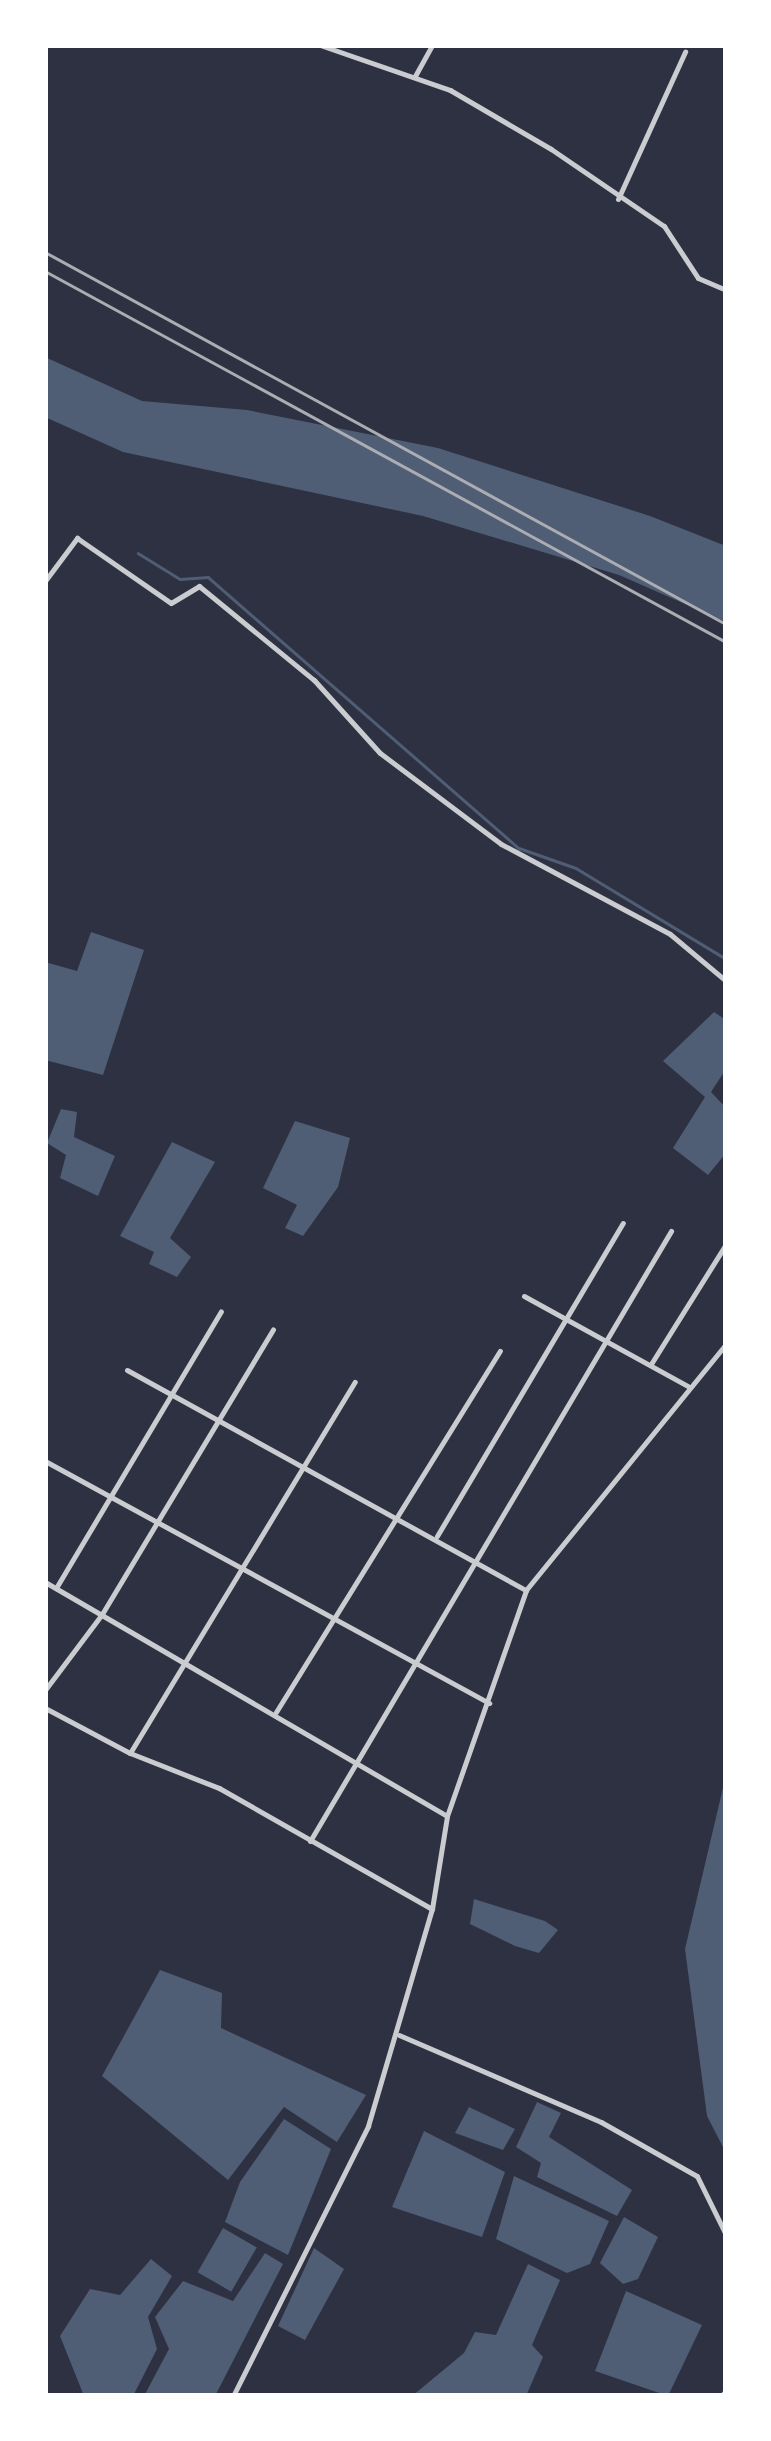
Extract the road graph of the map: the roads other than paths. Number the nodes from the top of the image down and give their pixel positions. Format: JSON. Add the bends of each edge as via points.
{"nodes":[{"id":1,"x":320,"y":45,"type":"edge"},
{"id":2,"x":432,"y":45,"type":"edge"},
{"id":3,"x":685,"y":52,"type":"dead end"},
{"id":4,"x":415,"y":76,"type":"junction"},
{"id":5,"x":618,"y":198,"type":"junction"},
{"id":6,"x":726,"y":290,"type":"edge"},
{"id":7,"x":45,"y":581,"type":"edge"},
{"id":8,"x":726,"y":981,"type":"edge"},
{"id":9,"x":623,"y":1223,"type":"dead end"},
{"id":10,"x":671,"y":1231,"type":"dead end"},
{"id":11,"x":726,"y":1244,"type":"edge"},
{"id":12,"x":524,"y":1296,"type":"dead end"},
{"id":13,"x":221,"y":1311,"type":"dead end"},
{"id":14,"x":564,"y":1318,"type":"junction"},
{"id":15,"x":273,"y":1329,"type":"dead end"},
{"id":16,"x":610,"y":1342,"type":"junction"},
{"id":17,"x":726,"y":1344,"type":"edge"},
{"id":18,"x":500,"y":1351,"type":"dead end"},
{"id":19,"x":651,"y":1364,"type":"junction"},
{"id":20,"x":127,"y":1370,"type":"dead end"},
{"id":21,"x":355,"y":1382,"type":"dead end"},
{"id":22,"x":688,"y":1386,"type":"junction"},
{"id":23,"x":169,"y":1394,"type":"junction"},
{"id":24,"x":216,"y":1421,"type":"junction"},
{"id":25,"x":45,"y":1461,"type":"edge"},
{"id":26,"x":298,"y":1464,"type":"junction"},
{"id":27,"x":107,"y":1493,"type":"junction"},
{"id":28,"x":398,"y":1513,"type":"junction"},
{"id":29,"x":155,"y":1518,"type":"junction"},
{"id":30,"x":436,"y":1536,"type":"junction"},
{"id":31,"x":480,"y":1562,"type":"junction"},
{"id":32,"x":242,"y":1564,"type":"junction"},
{"id":33,"x":45,"y":1582,"type":"edge"},
{"id":34,"x":56,"y":1588,"type":"junction"},
{"id":35,"x":526,"y":1590,"type":"junction"},
{"id":36,"x":102,"y":1614,"type":"junction"},
{"id":37,"x":338,"y":1614,"type":"junction"},
{"id":38,"x":418,"y":1657,"type":"junction"},
{"id":39,"x":184,"y":1661,"type":"junction"},
{"id":40,"x":45,"y":1690,"type":"edge"},
{"id":41,"x":488,"y":1703,"type":"junction"},
{"id":42,"x":45,"y":1708,"type":"edge"},
{"id":43,"x":276,"y":1712,"type":"junction"},
{"id":44,"x":130,"y":1752,"type":"junction"},
{"id":45,"x":354,"y":1762,"type":"junction"},
{"id":46,"x":446,"y":1816,"type":"junction"},
{"id":47,"x":310,"y":1840,"type":"junction"},
{"id":48,"x":432,"y":1909,"type":"junction"},
{"id":49,"x":399,"y":2035,"type":"junction"},
{"id":50,"x":726,"y":2236,"type":"edge"},
{"id":51,"x":233,"y":2396,"type":"edge"}],
"edges":[{"from":1,"to":4,"type":"street"},
{"from":2,"to":4,"type":"street"},
{"from":3,"to":5,"type":"street"},
{"from":4,"to":5,"type":"street","via":[[551,149]]},
{"from":5,"to":6,"type":"street","via":[[678,238],[698,278]]},
{"from":7,"to":8,"type":"street","via":[[77,538],[171,603],[200,586],[456,810],[670,934]]},
{"from":9,"to":14,"type":"street"},
{"from":10,"to":16,"type":"street"},
{"from":11,"to":19,"type":"street"},
{"from":12,"to":14,"type":"street"},
{"from":13,"to":23,"type":"street"},
{"from":14,"to":16,"type":"street"},
{"from":14,"to":30,"type":"street"},
{"from":15,"to":24,"type":"street"},
{"from":16,"to":19,"type":"street"},
{"from":16,"to":31,"type":"street"},
{"from":17,"to":22,"type":"street"},
{"from":18,"to":28,"type":"street"},
{"from":19,"to":22,"type":"street"},
{"from":20,"to":23,"type":"street"},
{"from":21,"to":26,"type":"street"},
{"from":22,"to":35,"type":"street"},
{"from":23,"to":24,"type":"street"},
{"from":23,"to":27,"type":"street"},
{"from":24,"to":26,"type":"street"},
{"from":24,"to":29,"type":"street"},
{"from":25,"to":27,"type":"street"},
{"from":26,"to":28,"type":"street"},
{"from":26,"to":32,"type":"street"},
{"from":27,"to":29,"type":"street"},
{"from":27,"to":34,"type":"street"},
{"from":28,"to":30,"type":"street"},
{"from":28,"to":37,"type":"street"},
{"from":29,"to":32,"type":"street"},
{"from":29,"to":36,"type":"street"},
{"from":30,"to":31,"type":"street"},
{"from":31,"to":35,"type":"street"},
{"from":31,"to":38,"type":"street"},
{"from":32,"to":37,"type":"street"},
{"from":32,"to":39,"type":"street"},
{"from":33,"to":34,"type":"street"},
{"from":34,"to":36,"type":"street"},
{"from":35,"to":41,"type":"street"},
{"from":36,"to":39,"type":"street"},
{"from":36,"to":40,"type":"street"},
{"from":37,"to":38,"type":"street"},
{"from":37,"to":43,"type":"street"},
{"from":38,"to":41,"type":"street"},
{"from":38,"to":45,"type":"street"},
{"from":39,"to":43,"type":"street"},
{"from":39,"to":44,"type":"street"},
{"from":41,"to":46,"type":"street"},
{"from":42,"to":44,"type":"street"},
{"from":43,"to":45,"type":"street"},
{"from":44,"to":47,"type":"street","via":[[219,1788]]},
{"from":45,"to":46,"type":"street"},
{"from":45,"to":47,"type":"street"},
{"from":46,"to":48,"type":"street"},
{"from":47,"to":48,"type":"street"},
{"from":48,"to":49,"type":"street"},
{"from":49,"to":50,"type":"street","via":[[601,2122],[698,2176]]},
{"from":49,"to":51,"type":"street","via":[[368,2126]]}]}
